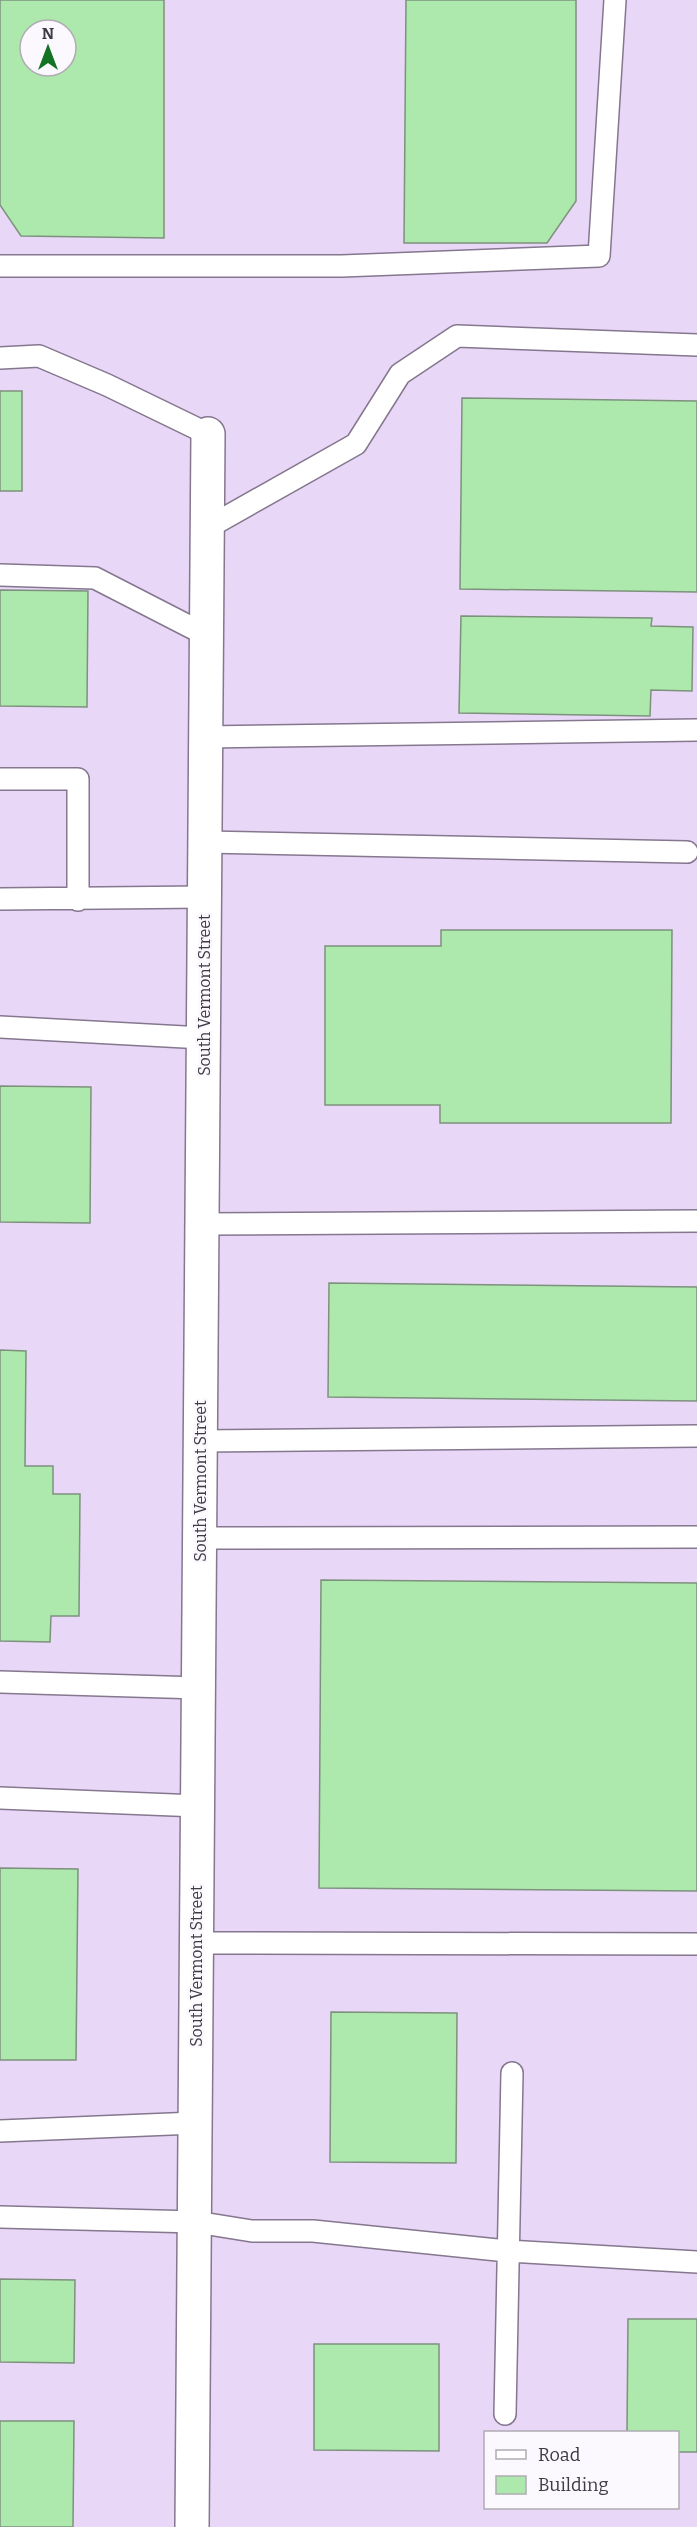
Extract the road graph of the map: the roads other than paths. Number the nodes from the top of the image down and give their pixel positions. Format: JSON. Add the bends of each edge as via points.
{"nodes":[{"id":1,"x":615,"y":0,"type":"edge"},
{"id":2,"x":0,"y":266,"type":"edge"},
{"id":3,"x":697,"y":345,"type":"edge"},
{"id":4,"x":0,"y":358,"type":"edge"},
{"id":5,"x":208,"y":434,"type":"joint"},
{"id":6,"x":207,"y":528,"type":"junction"},
{"id":7,"x":0,"y":575,"type":"edge"},
{"id":8,"x":206,"y":635,"type":"junction"},
{"id":9,"x":697,"y":730,"type":"edge"},
{"id":10,"x":205,"y":737,"type":"junction"},
{"id":11,"x":0,"y":779,"type":"edge"},
{"id":12,"x":205,"y":842,"type":"junction"},
{"id":13,"x":687,"y":852,"type":"dead end"},
{"id":14,"x":204,"y":897,"type":"junction"},
{"id":15,"x":0,"y":899,"type":"edge"},
{"id":16,"x":78,"y":900,"type":"junction"},
{"id":17,"x":0,"y":1027,"type":"edge"},
{"id":18,"x":203,"y":1038,"type":"junction"},
{"id":19,"x":697,"y":1221,"type":"edge"},
{"id":20,"x":202,"y":1224,"type":"junction"},
{"id":21,"x":697,"y":1437,"type":"edge"},
{"id":22,"x":200,"y":1441,"type":"junction"},
{"id":23,"x":697,"y":1537,"type":"edge"},
{"id":24,"x":200,"y":1538,"type":"junction"},
{"id":25,"x":0,"y":1682,"type":"edge"},
{"id":26,"x":199,"y":1688,"type":"junction"},
{"id":27,"x":0,"y":1798,"type":"edge"},
{"id":28,"x":198,"y":1806,"type":"junction"},
{"id":29,"x":197,"y":1943,"type":"junction"},
{"id":30,"x":697,"y":1944,"type":"edge"},
{"id":31,"x":512,"y":2073,"type":"dead end"},
{"id":32,"x":195,"y":2122,"type":"junction"},
{"id":33,"x":0,"y":2131,"type":"edge"},
{"id":34,"x":0,"y":2217,"type":"edge"},
{"id":35,"x":196,"y":2222,"type":"junction"},
{"id":36,"x":507,"y":2252,"type":"junction"},
{"id":37,"x":697,"y":2262,"type":"edge"},
{"id":38,"x":505,"y":2414,"type":"dead end"},
{"id":39,"x":192,"y":2527,"type":"edge"}],
"edges":[{"from":1,"to":2,"type":"lane","via":[[599,256],[342,266]]},
{"from":3,"to":6,"type":"lane","via":[[457,336],[400,374],[356,444]]},
{"from":4,"to":5,"type":"lane","via":[[39,356]]},
{"from":5,"to":6,"type":"street","name":"South Vermont Street"},
{"from":6,"to":8,"type":"street","name":"South Vermont Street"},
{"from":7,"to":8,"type":"lane","via":[[95,578]]},
{"from":8,"to":10,"type":"street","name":"South Vermont Street"},
{"from":9,"to":10,"type":"lane"},
{"from":10,"to":12,"type":"street","name":"South Vermont Street"},
{"from":11,"to":16,"type":"lane","via":[[78,779]]},
{"from":12,"to":13,"type":"lane"},
{"from":12,"to":14,"type":"street","name":"South Vermont Street"},
{"from":14,"to":16,"type":"lane"},
{"from":14,"to":18,"type":"street","name":"South Vermont Street"},
{"from":15,"to":16,"type":"lane"},
{"from":17,"to":18,"type":"lane"},
{"from":18,"to":20,"type":"street","name":"South Vermont Street"},
{"from":19,"to":20,"type":"lane"},
{"from":20,"to":22,"type":"street","name":"South Vermont Street"},
{"from":21,"to":22,"type":"lane"},
{"from":22,"to":24,"type":"street","name":"South Vermont Street"},
{"from":23,"to":24,"type":"lane"},
{"from":24,"to":26,"type":"street","name":"South Vermont Street"},
{"from":25,"to":26,"type":"lane"},
{"from":26,"to":28,"type":"street","name":"South Vermont Street"},
{"from":27,"to":28,"type":"lane"},
{"from":28,"to":29,"type":"street","name":"South Vermont Street"},
{"from":29,"to":30,"type":"lane"},
{"from":29,"to":32,"type":"street","name":"South Vermont Street"},
{"from":31,"to":36,"type":"lane"},
{"from":32,"to":33,"type":"lane"},
{"from":32,"to":35,"type":"street","name":"South Vermont Street"},
{"from":34,"to":35,"type":"lane"},
{"from":35,"to":36,"type":"lane","via":[[252,2231],[313,2231]]},
{"from":35,"to":39,"type":"street","name":"South Vermont Street"},
{"from":36,"to":37,"type":"lane"},
{"from":36,"to":38,"type":"lane"}]}
